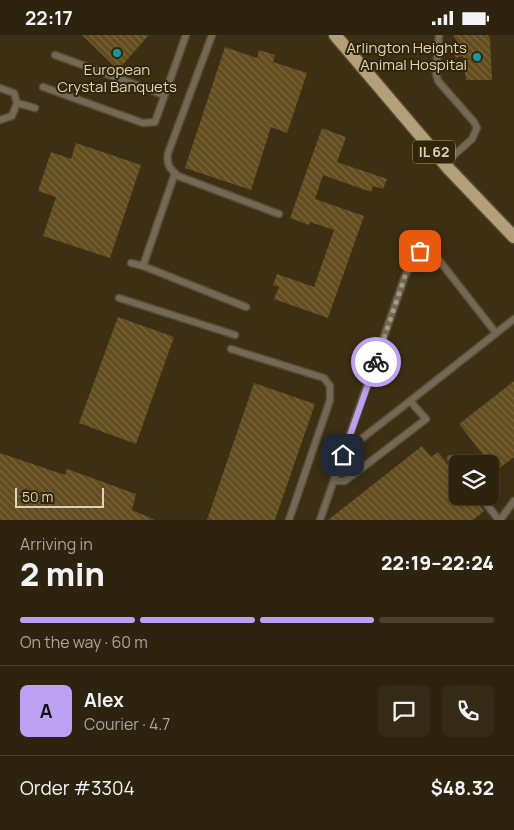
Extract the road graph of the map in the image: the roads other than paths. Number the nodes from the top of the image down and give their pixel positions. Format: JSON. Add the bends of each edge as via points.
{"nodes":[{"id":1,"x":186,"y":35,"type":"edge"},
{"id":2,"x":212,"y":35,"type":"edge"},
{"id":3,"x":335,"y":35,"type":"edge"},
{"id":4,"x":439,"y":35,"type":"edge"},
{"id":5,"x":55,"y":55,"type":"dead end"},
{"id":6,"x":43,"y":87,"type":"dead end"},
{"id":7,"x":0,"y":88,"type":"edge"},
{"id":8,"x":164,"y":95,"type":"junction"},
{"id":9,"x":18,"y":103,"type":"junction"},
{"id":10,"x":35,"y":108,"type":"dead end"},
{"id":11,"x":0,"y":121,"type":"edge"},
{"id":12,"x":444,"y":164,"type":"junction"},
{"id":13,"x":175,"y":173,"type":"junction"},
{"id":14,"x":279,"y":214,"type":"dead end"},
{"id":15,"x":514,"y":237,"type":"edge"},
{"id":16,"x":131,"y":263,"type":"dead end"},
{"id":17,"x":143,"y":266,"type":"junction"},
{"id":18,"x":119,"y":298,"type":"dead end"},
{"id":19,"x":246,"y":307,"type":"dead end"},
{"id":20,"x":514,"y":319,"type":"edge"},
{"id":21,"x":496,"y":333,"type":"junction"},
{"id":22,"x":235,"y":335,"type":"dead end"},
{"id":23,"x":231,"y":349,"type":"dead end"},
{"id":24,"x":410,"y":401,"type":"junction"},
{"id":25,"x":348,"y":441,"type":"junction"},
{"id":26,"x":334,"y":481,"type":"junction"},
{"id":27,"x":514,"y":501,"type":"edge"},
{"id":28,"x":488,"y":505,"type":"edge"},
{"id":29,"x":289,"y":520,"type":"edge"},
{"id":30,"x":320,"y":520,"type":"edge"},
{"id":31,"x":500,"y":520,"type":"edge"}],
"edges":[{"from":1,"to":8,"type":"lane"},
{"from":2,"to":13,"type":"lane","via":[[168,153],[167,162]]},
{"from":3,"to":12,"type":"main road","number":"IL 62"},
{"from":4,"to":12,"type":"lane","via":[[438,81],[477,128],[472,139]]},
{"from":5,"to":8,"type":"lane"},
{"from":6,"to":8,"type":"lane","via":[[143,123],[155,122]]},
{"from":7,"to":9,"type":"lane","via":[[14,93]]},
{"from":9,"to":10,"type":"lane"},
{"from":9,"to":11,"type":"lane","via":[[12,116]]},
{"from":12,"to":15,"type":"main road","number":"IL 62"},
{"from":13,"to":14,"type":"lane","via":[[178,177]]},
{"from":13,"to":17,"type":"lane"},
{"from":16,"to":17,"type":"lane"},
{"from":17,"to":19,"type":"lane"},
{"from":18,"to":22,"type":"lane"},
{"from":20,"to":21,"type":"lane"},
{"from":21,"to":24,"type":"lane"},
{"from":21,"to":25,"type":"lane","via":[[431,250],[420,251],[405,276]]},
{"from":23,"to":29,"type":"lane","via":[[324,378],[330,386],[330,400]]},
{"from":24,"to":25,"type":"lane","via":[[356,443]]},
{"from":24,"to":26,"type":"lane","via":[[426,419],[345,481]]},
{"from":25,"to":26,"type":"lane"},
{"from":26,"to":30,"type":"lane"},
{"from":27,"to":31,"type":"lane"},
{"from":28,"to":31,"type":"lane"}]}
